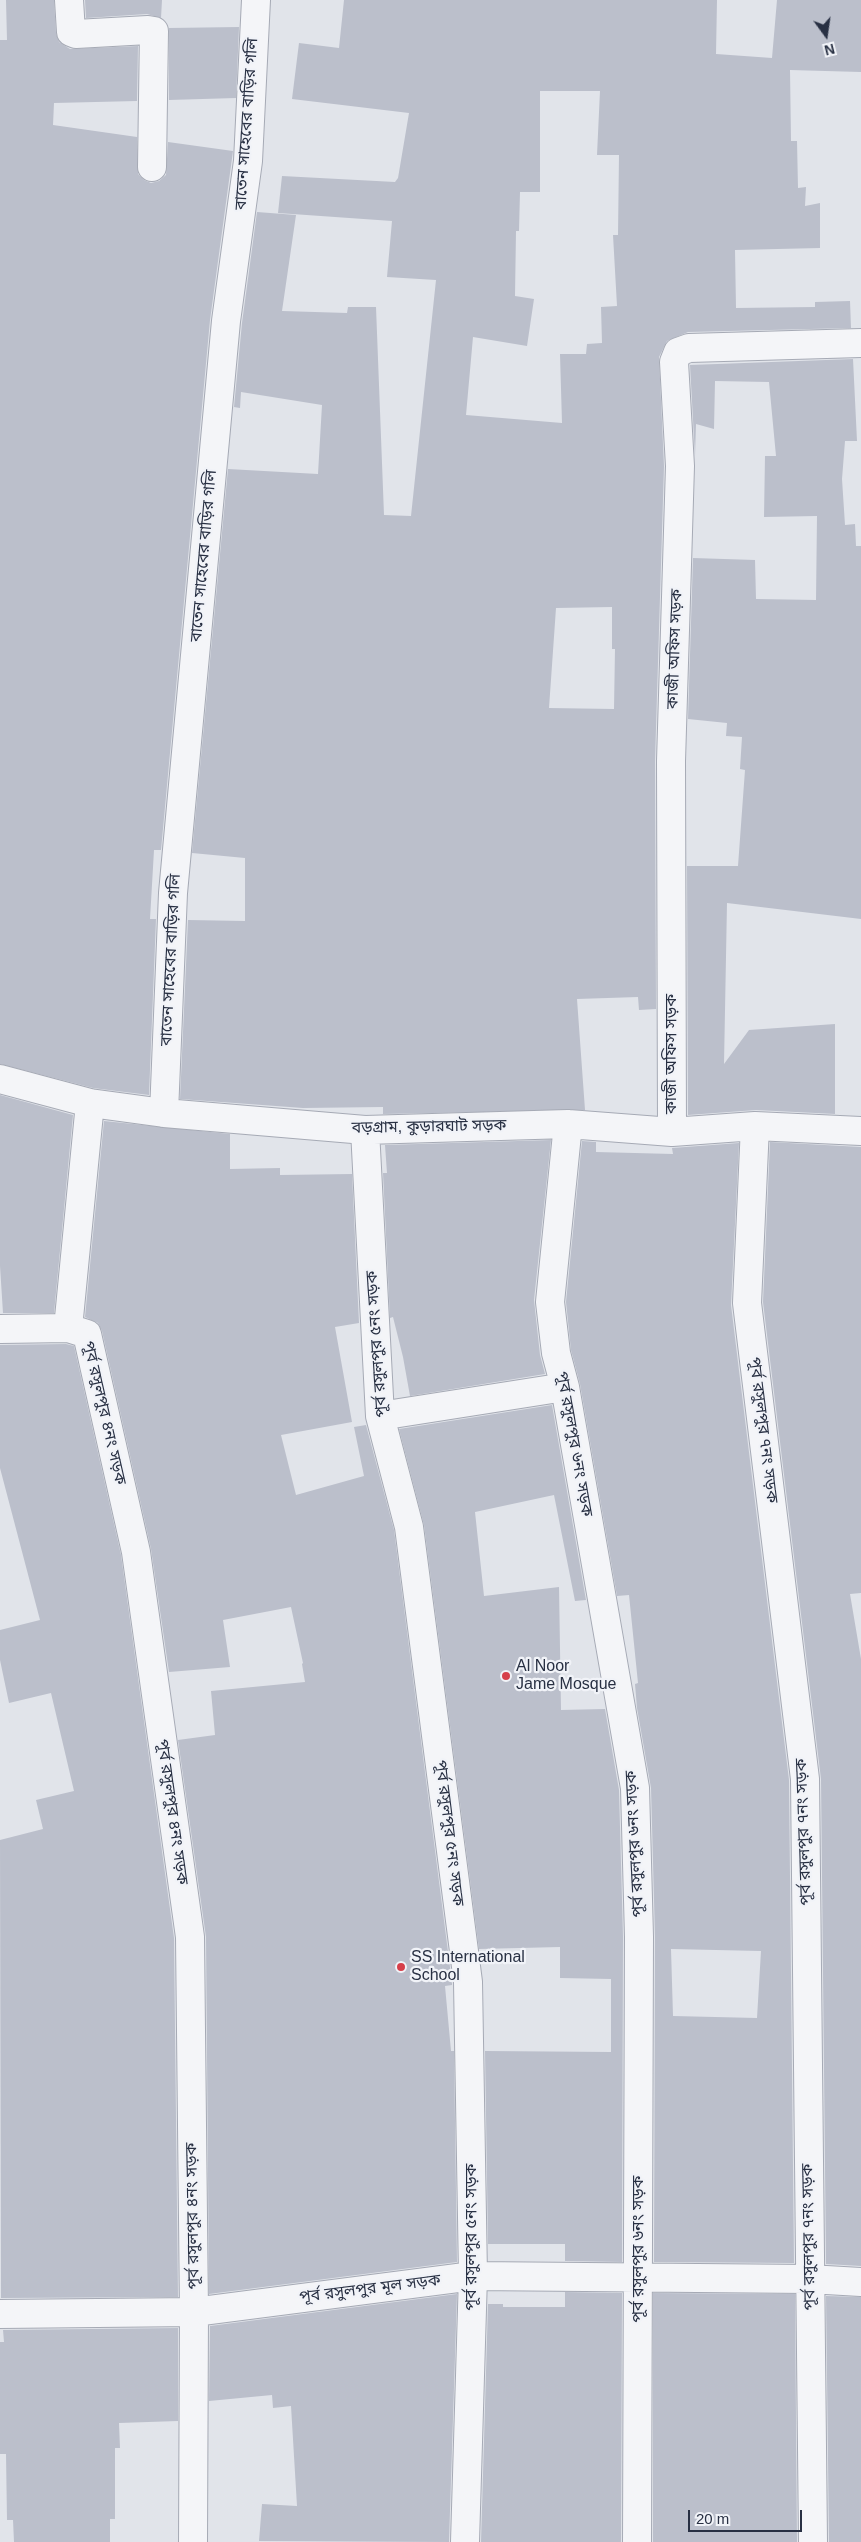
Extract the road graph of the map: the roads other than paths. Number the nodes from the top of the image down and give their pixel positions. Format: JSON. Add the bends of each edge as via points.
{"nodes":[{"id":1,"x":69,"y":0,"type":"edge"},
{"id":2,"x":256,"y":0,"type":"edge"},
{"id":3,"x":152,"y":167,"type":"dead end"},
{"id":4,"x":861,"y":343,"type":"edge"},
{"id":5,"x":0,"y":1079,"type":"edge"},
{"id":6,"x":90,"y":1103,"type":"junction"},
{"id":7,"x":164,"y":1114,"type":"junction"},
{"id":8,"x":568,"y":1124,"type":"junction"},
{"id":9,"x":755,"y":1126,"type":"junction"},
{"id":10,"x":365,"y":1130,"type":"junction"},
{"id":11,"x":861,"y":1131,"type":"edge"},
{"id":12,"x":672,"y":1132,"type":"junction"},
{"id":13,"x":68,"y":1328,"type":"junction"},
{"id":14,"x":0,"y":1329,"type":"edge"},
{"id":15,"x":565,"y":1387,"type":"junction"},
{"id":16,"x":380,"y":1416,"type":"junction"},
{"id":17,"x":473,"y":2276,"type":"junction"},
{"id":18,"x":639,"y":2278,"type":"junction"},
{"id":19,"x":809,"y":2279,"type":"junction"},
{"id":20,"x":861,"y":2282,"type":"edge"},
{"id":21,"x":194,"y":2312,"type":"junction"},
{"id":22,"x":0,"y":2314,"type":"edge"},
{"id":23,"x":193,"y":2542,"type":"edge"},
{"id":24,"x":464,"y":2542,"type":"edge"},
{"id":25,"x":637,"y":2542,"type":"edge"},
{"id":26,"x":813,"y":2542,"type":"edge"}],
"edges":[{"from":1,"to":3,"type":"street","via":[[71,32],[76,34],[154,31]]},
{"from":2,"to":7,"type":"street","name":"বাতেন সাহেবের বাড়ির গলি","via":[[248,161],[226,321],[173,893]]},
{"from":4,"to":12,"type":"street","name":"কাজী অফিস সড়ক","via":[[688,348],[678,352],[674,362],[680,466],[671,761]]},
{"from":5,"to":6,"type":"street","name":"বড়গ্রাম, কুড়ারঘাট সড়ক"},
{"from":6,"to":7,"type":"street","name":"বড়গ্রাম, কুড়ারঘাট সড়ক"},
{"from":6,"to":13,"type":"street","name":"পূর্ব রসুলপুর ৪নং সড়ক"},
{"from":7,"to":10,"type":"street","name":"বড়গ্রাম, কুড়ারঘাট সড়ক"},
{"from":8,"to":10,"type":"street","name":"বড়গ্রাম, কুড়ারঘাট সড়ক"},
{"from":8,"to":12,"type":"street","name":"বড়গ্রাম, কুড়ারঘাট সড়ক"},
{"from":8,"to":15,"type":"street","name":"পূর্ব রসুলপুর ৬নং সড়ক","via":[[550,1302],[556,1353]]},
{"from":9,"to":11,"type":"street","name":"বড়গ্রাম, কুড়ারঘাট সড়ক"},
{"from":9,"to":12,"type":"street","name":"বড়গ্রাম, কুড়ারঘাট সড়ক"},
{"from":9,"to":19,"type":"street","name":"পূর্ব রসুলপুর ৭নং সড়ক","via":[[747,1303],[805,1779]]},
{"from":10,"to":16,"type":"street","name":"পূর্ব রসুলপুর ৫নং সড়ক"},
{"from":13,"to":14,"type":"street"},
{"from":13,"to":21,"type":"street","name":"পূর্ব রসুলপুর ৪নং সড়ক","via":[[87,1334],[136,1552],[190,1937]]},
{"from":15,"to":16,"type":"street"},
{"from":15,"to":18,"type":"street","name":"পূর্ব রসুলপুর ৬নং সড়ক","via":[[635,1788],[639,1936]]},
{"from":16,"to":17,"type":"street","name":"পূর্ব রসুলপুর ৫নং সড়ক","via":[[409,1527],[468,1982]]},
{"from":17,"to":18,"type":"street","name":"পূর্ব রসুলপুর মূল সড়ক"},
{"from":17,"to":21,"type":"street","name":"পূর্ব রসুলপুর মূল সড়ক"},
{"from":17,"to":24,"type":"street","name":"পূর্ব রসুলপুর ৫নং সড়ক"},
{"from":18,"to":19,"type":"street","name":"পূর্ব রসুলপুর মূল সড়ক"},
{"from":18,"to":25,"type":"street","name":"পূর্ব রসুলপুর ৬নং সড়ক"},
{"from":19,"to":20,"type":"street","name":"পূর্ব রসুলপুর মূল সড়ক"},
{"from":19,"to":26,"type":"street","name":"পূর্ব রসুলপুর ৭নং সড়ক"},
{"from":21,"to":22,"type":"street","name":"পূর্ব রসুলপুর মূল সড়ক"},
{"from":21,"to":23,"type":"street","name":"পূর্ব রসুলপুর ৪নং সড়ক"}]}
